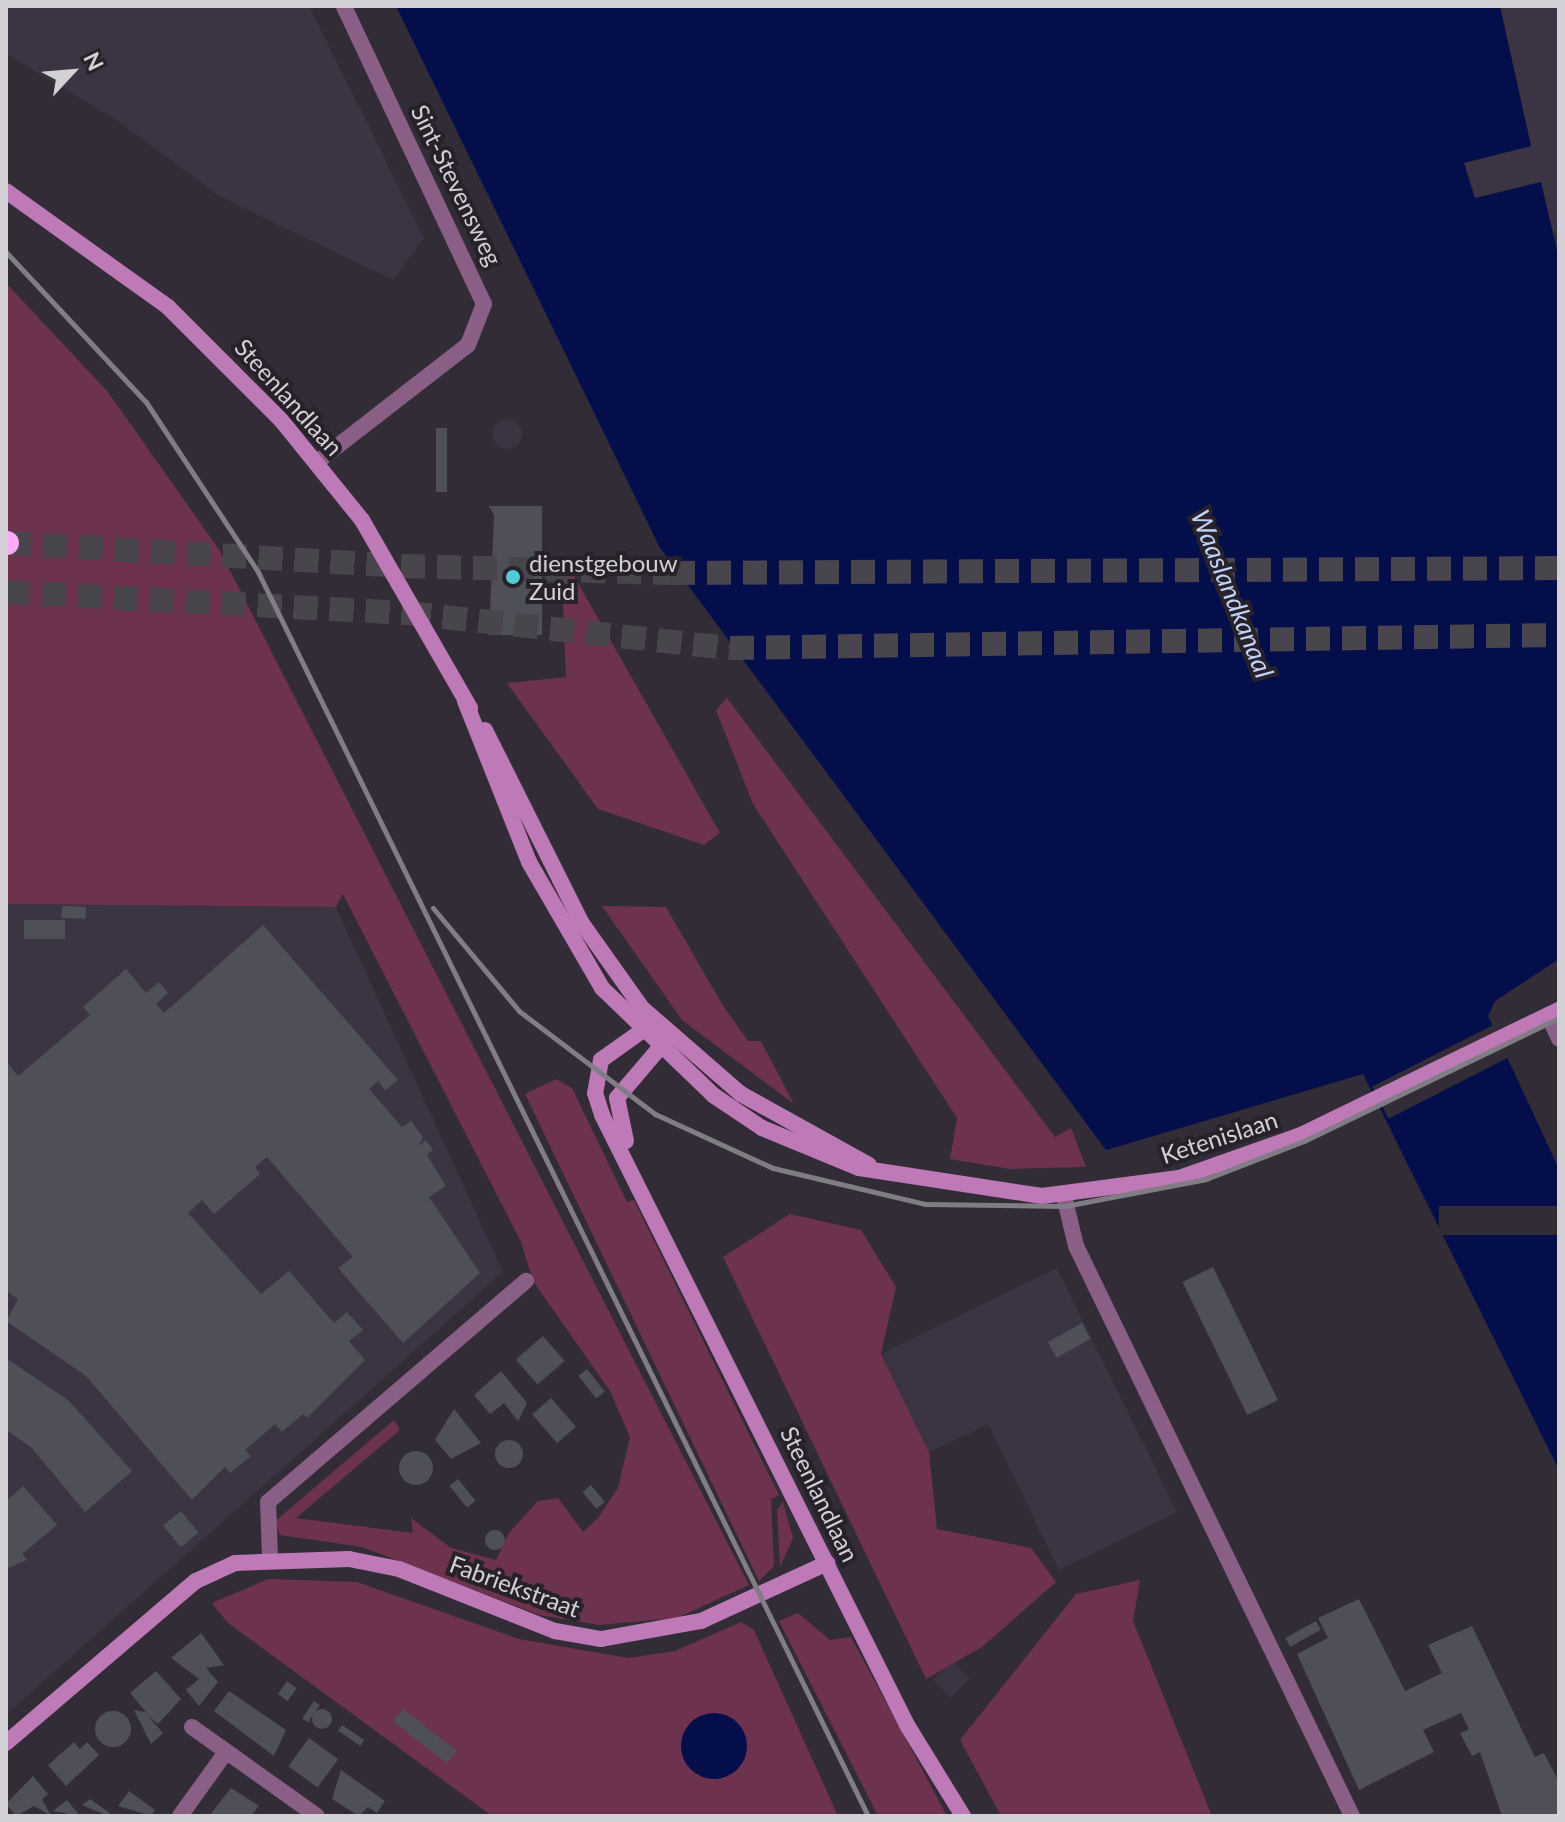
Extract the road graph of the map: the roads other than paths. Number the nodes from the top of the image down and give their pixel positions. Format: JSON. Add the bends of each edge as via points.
{"nodes":[{"id":1,"x":344,"y":6,"type":"edge"},
{"id":2,"x":6,"y":191,"type":"edge"},
{"id":3,"x":317,"y":462,"type":"junction"},
{"id":4,"x":465,"y":701,"type":"junction"},
{"id":5,"x":1553,"y":1012,"type":"edge"},
{"id":6,"x":657,"y":1023,"type":"junction"},
{"id":7,"x":640,"y":1031,"type":"junction"},
{"id":8,"x":1559,"y":1039,"type":"edge"},
{"id":9,"x":663,"y":1043,"type":"junction"},
{"id":10,"x":644,"y":1189,"type":"junction"},
{"id":11,"x":1064,"y":1196,"type":"junction"},
{"id":12,"x":526,"y":1281,"type":"dead end"},
{"id":13,"x":270,"y":1558,"type":"junction"},
{"id":14,"x":827,"y":1563,"type":"junction"},
{"id":15,"x":192,"y":1727,"type":"dead end"},
{"id":16,"x":6,"y":1743,"type":"edge"},
{"id":17,"x":226,"y":1752,"type":"junction"},
{"id":18,"x":180,"y":1816,"type":"edge"},
{"id":19,"x":317,"y":1816,"type":"edge"},
{"id":20,"x":963,"y":1816,"type":"edge"},
{"id":21,"x":1352,"y":1816,"type":"edge"}],
"edges":[{"from":1,"to":3,"type":"street","name":"Sint-Stevensweg","via":[[484,304],[468,345]]},
{"from":2,"to":3,"type":"main road","name":"Steenlandlaan","via":[[168,307]]},
{"from":3,"to":4,"type":"main road","name":"Steenlandlaan","via":[[402,582]]},
{"from":4,"to":6,"type":"main road","name":"Steenlandlaan","via":[[581,922]]},
{"from":4,"to":7,"type":"main road","name":"Steenlandlaan","via":[[549,903],[581,960]]},
{"from":5,"to":8,"type":"street"},
{"from":5,"to":11,"type":"main road","name":"Ketenislaan","via":[[1210,1170]]},
{"from":6,"to":7,"type":"main road","name":"Steenlandlaan"},
{"from":6,"to":9,"type":"main road","name":"Steenlandlaan"},
{"from":7,"to":9,"type":"main road","name":"Steenlandlaan"},
{"from":7,"to":10,"type":"main road","name":"Steenlandlaan","via":[[607,1050],[595,1093]]},
{"from":9,"to":10,"type":"main road","name":"Steenlandlaan","via":[[624,1084],[615,1112]]},
{"from":9,"to":11,"type":"main road","name":"Ketenislaan","via":[[762,1128],[812,1153],[988,1192]]},
{"from":10,"to":14,"type":"main road","name":"Steenlandlaan"},
{"from":11,"to":21,"type":"street","via":[[1076,1246]]},
{"from":12,"to":13,"type":"street","via":[[268,1502]]},
{"from":13,"to":14,"type":"main road","name":"Fabriekstraat","via":[[349,1559],[399,1569],[555,1631],[601,1639],[701,1621]]},
{"from":13,"to":16,"type":"main road","name":"Fabriekstraat","via":[[196,1581]]},
{"from":14,"to":20,"type":"main road","name":"Steenlandlaan","via":[[907,1725]]},
{"from":15,"to":17,"type":"street"},
{"from":17,"to":18,"type":"street"},
{"from":17,"to":19,"type":"street"}]}
